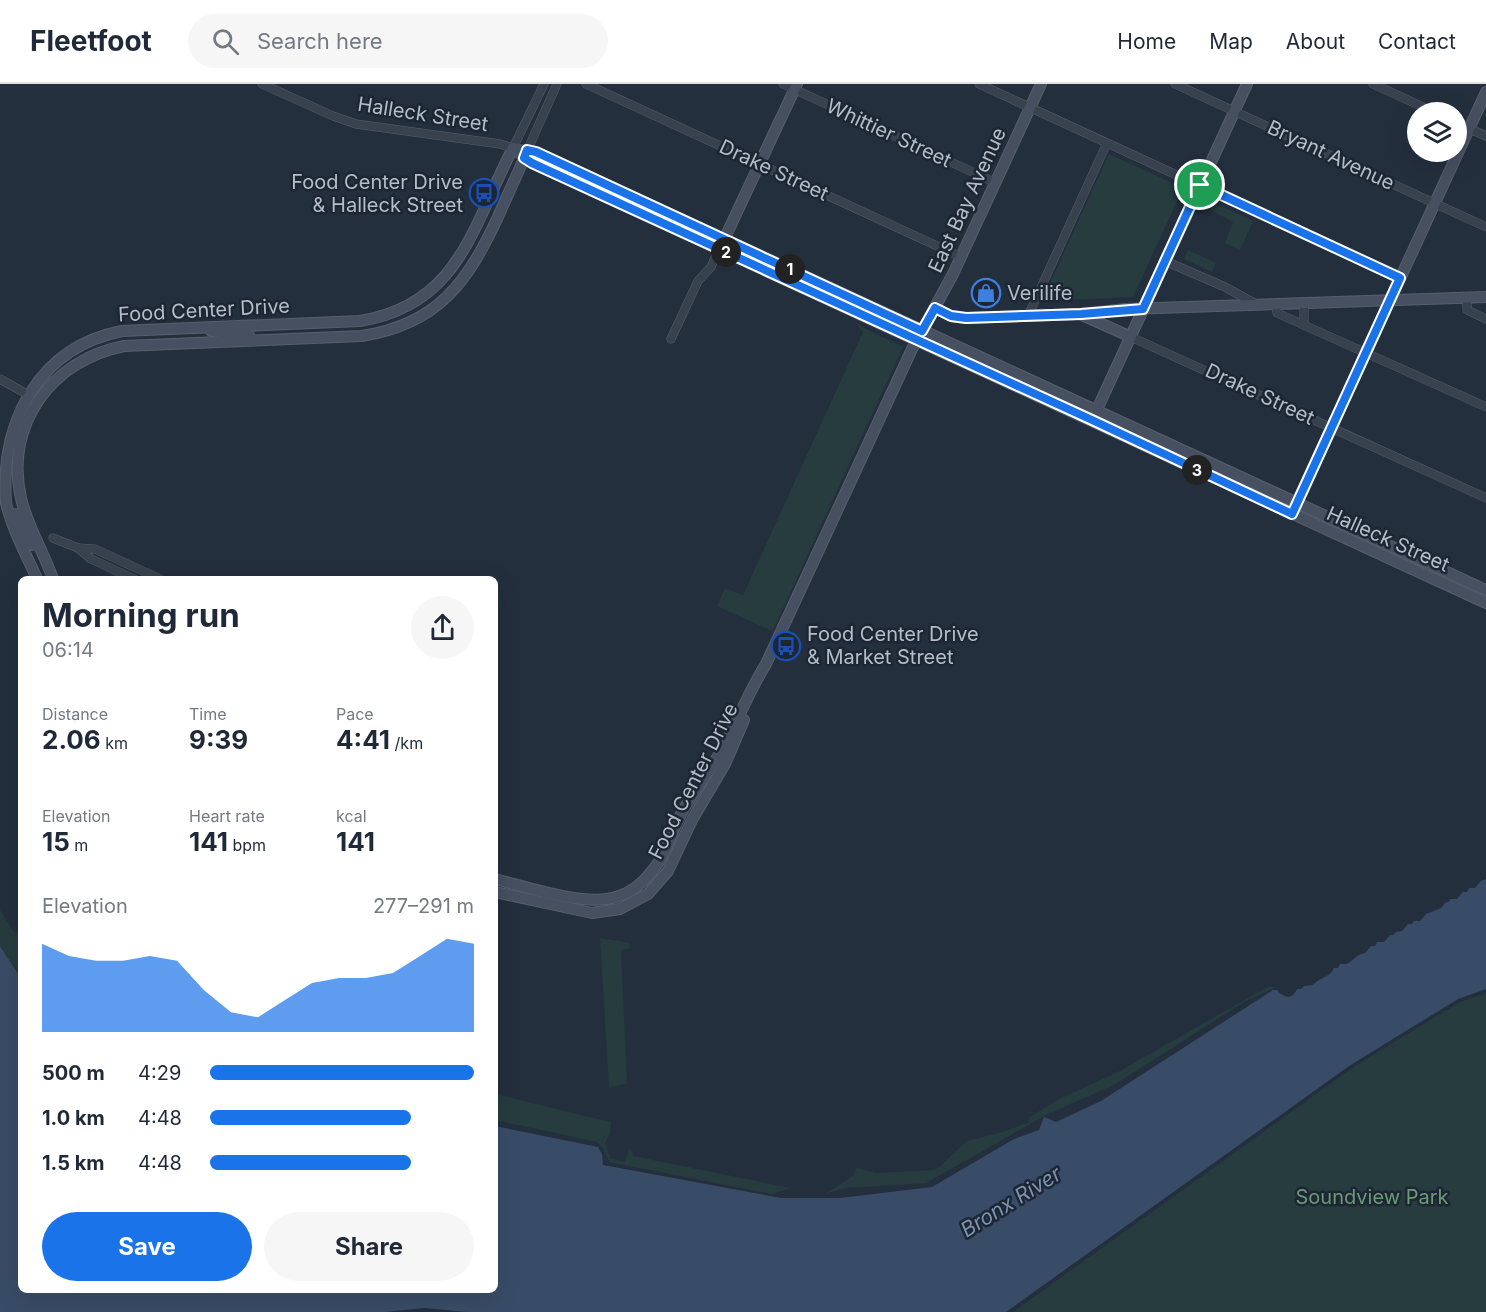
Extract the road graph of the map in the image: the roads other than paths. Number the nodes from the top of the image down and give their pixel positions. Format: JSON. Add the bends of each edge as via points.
{"nodes":[{"id":1,"x":262,"y":84,"type":"edge"},
{"id":2,"x":544,"y":84,"type":"edge"},
{"id":3,"x":557,"y":84,"type":"edge"},
{"id":4,"x":586,"y":84,"type":"edge"},
{"id":5,"x":783,"y":84,"type":"edge"},
{"id":6,"x":979,"y":84,"type":"edge"},
{"id":7,"x":1041,"y":84,"type":"edge"},
{"id":8,"x":1175,"y":84,"type":"edge"},
{"id":9,"x":1247,"y":84,"type":"edge"},
{"id":10,"x":1372,"y":84,"type":"edge"},
{"id":11,"x":795,"y":87,"type":"edge"},
{"id":12,"x":1486,"y":92,"type":"edge"},
{"id":13,"x":1412,"y":102,"type":"edge"},
{"id":14,"x":1030,"y":108,"type":"junction"},
{"id":15,"x":1234,"y":111,"type":"junction"},
{"id":16,"x":1469,"y":129,"type":"junction"},
{"id":17,"x":1486,"y":136,"type":"edge"},
{"id":18,"x":1107,"y":143,"type":"junction"},
{"id":19,"x":513,"y":148,"type":"junction"},
{"id":20,"x":526,"y":154,"type":"junction"},
{"id":21,"x":760,"y":163,"type":"junction"},
{"id":22,"x":996,"y":183,"type":"junction"},
{"id":23,"x":1200,"y":185,"type":"junction"},
{"id":24,"x":1435,"y":203,"type":"junction"},
{"id":25,"x":1486,"y":227,"type":"edge"},
{"id":26,"x":725,"y":239,"type":"junction"},
{"id":27,"x":719,"y":249,"type":"junction"},
{"id":28,"x":962,"y":257,"type":"junction"},
{"id":29,"x":1165,"y":261,"type":"junction"},
{"id":30,"x":1400,"y":278,"type":"junction"},
{"id":31,"x":1226,"y":287,"type":"junction"},
{"id":32,"x":1486,"y":297,"type":"edge"},
{"id":33,"x":1467,"y":298,"type":"junction"},
{"id":34,"x":1390,"y":300,"type":"junction"},
{"id":35,"x":1304,"y":303,"type":"junction"},
{"id":36,"x":1276,"y":304,"type":"junction"},
{"id":37,"x":1259,"y":305,"type":"junction"},
{"id":38,"x":1226,"y":306,"type":"junction"},
{"id":39,"x":935,"y":308,"type":"junction"},
{"id":40,"x":1143,"y":309,"type":"junction"},
{"id":41,"x":1081,"y":314,"type":"junction"},
{"id":42,"x":1028,"y":315,"type":"junction"},
{"id":43,"x":1486,"y":319,"type":"edge"},
{"id":44,"x":1304,"y":325,"type":"junction"},
{"id":45,"x":185,"y":327,"type":"junction"},
{"id":46,"x":919,"y":336,"type":"junction"},
{"id":47,"x":1131,"y":337,"type":"junction"},
{"id":48,"x":285,"y":339,"type":"junction"},
{"id":49,"x":671,"y":339,"type":"dead end"},
{"id":50,"x":1366,"y":352,"type":"junction"},
{"id":51,"x":0,"y":378,"type":"edge"},
{"id":52,"x":25,"y":393,"type":"junction"},
{"id":53,"x":1486,"y":408,"type":"edge"},
{"id":54,"x":1097,"y":410,"type":"junction"},
{"id":55,"x":1092,"y":420,"type":"junction"},
{"id":56,"x":1332,"y":427,"type":"junction"},
{"id":57,"x":4,"y":489,"type":"junction"},
{"id":58,"x":1486,"y":498,"type":"edge"},
{"id":59,"x":1297,"y":502,"type":"junction"},
{"id":60,"x":1292,"y":514,"type":"junction"},
{"id":61,"x":53,"y":538,"type":"dead end"},
{"id":62,"x":78,"y":548,"type":"junction"},
{"id":63,"x":36,"y":576,"type":"edge"},
{"id":64,"x":50,"y":576,"type":"edge"},
{"id":65,"x":51,"y":576,"type":"edge"},
{"id":66,"x":128,"y":576,"type":"edge"},
{"id":67,"x":154,"y":576,"type":"edge"},
{"id":68,"x":1486,"y":590,"type":"edge"},
{"id":69,"x":1486,"y":603,"type":"edge"},
{"id":70,"x":766,"y":664,"type":"junction"},
{"id":71,"x":498,"y":880,"type":"edge"},
{"id":72,"x":498,"y":885,"type":"edge"},
{"id":73,"x":542,"y":890,"type":"junction"},
{"id":74,"x":498,"y":893,"type":"edge"}],
"edges":[{"from":1,"to":19,"type":"street","name":"Halleck Street","via":[[356,124]]},
{"from":2,"to":19,"type":"street"},
{"from":3,"to":20,"type":"street"},
{"from":4,"to":21,"type":"street","name":"Drake Street"},
{"from":5,"to":11,"type":"street","name":"Whittier Street"},
{"from":6,"to":14,"type":"street"},
{"from":7,"to":14,"type":"main road","name":"East Bay Avenue"},
{"from":8,"to":15,"type":"street","name":"Bryant Avenue"},
{"from":9,"to":15,"type":"main road"},
{"from":10,"to":13,"type":"street"},
{"from":11,"to":21,"type":"main road"},
{"from":11,"to":22,"type":"street","name":"Whittier Street"},
{"from":12,"to":16,"type":"main road"},
{"from":14,"to":18,"type":"street"},
{"from":14,"to":22,"type":"main road","name":"East Bay Avenue"},
{"from":15,"to":23,"type":"main road"},
{"from":15,"to":24,"type":"street","name":"Bryant Avenue"},
{"from":16,"to":17,"type":"street"},
{"from":16,"to":24,"type":"main road"},
{"from":18,"to":23,"type":"street"},
{"from":18,"to":42,"type":"street"},
{"from":19,"to":20,"type":"main road"},
{"from":19,"to":45,"type":"main road","name":"Food Center Drive","via":[[461,257],[437,285],[407,306],[360,321]]},
{"from":20,"to":26,"type":"main road","name":"Halleck Street","via":[[536,152]]},
{"from":20,"to":27,"type":"main road","name":"Halleck Street","via":[[532,163]]},
{"from":20,"to":48,"type":"main road","name":"Food Center Drive","via":[[474,265],[437,305],[414,320],[375,334]]},
{"from":21,"to":26,"type":"main road"},
{"from":21,"to":28,"type":"street","name":"Drake Street"},
{"from":22,"to":28,"type":"main road","name":"East Bay Avenue"},
{"from":23,"to":29,"type":"main road"},
{"from":23,"to":30,"type":"street"},
{"from":24,"to":25,"type":"street","name":"Bryant Avenue"},
{"from":24,"to":30,"type":"main road"},
{"from":26,"to":27,"type":"main road"},
{"from":26,"to":46,"type":"main road","name":"Halleck Street"},
{"from":27,"to":46,"type":"main road","name":"Halleck Street"},
{"from":27,"to":49,"type":"street","via":[[711,267],[698,281]]},
{"from":28,"to":39,"type":"main road","name":"East Bay Avenue"},
{"from":29,"to":31,"type":"street"},
{"from":29,"to":40,"type":"main road"},
{"from":30,"to":34,"type":"main road"},
{"from":31,"to":37,"type":"street"},
{"from":31,"to":38,"type":"street"},
{"from":32,"to":33,"type":"main road"},
{"from":33,"to":34,"type":"main road"},
{"from":33,"to":43,"type":"street","via":[[1467,310]]},
{"from":34,"to":35,"type":"main road"},
{"from":34,"to":50,"type":"main road"},
{"from":35,"to":36,"type":"main road"},
{"from":35,"to":44,"type":"street"},
{"from":36,"to":37,"type":"main road"},
{"from":36,"to":44,"type":"street","via":[[1277,313]]},
{"from":37,"to":38,"type":"main road"},
{"from":38,"to":40,"type":"main road"},
{"from":39,"to":42,"type":"main road","via":[[966,318]]},
{"from":39,"to":46,"type":"main road","name":"East Bay Avenue"},
{"from":40,"to":41,"type":"main road"},
{"from":40,"to":47,"type":"main road"},
{"from":41,"to":42,"type":"main road"},
{"from":41,"to":47,"type":"main road"},
{"from":44,"to":50,"type":"street"},
{"from":45,"to":48,"type":"main road"},
{"from":45,"to":52,"type":"main road","name":"Food Center Drive","via":[[122,331],[84,341],[51,362]]},
{"from":46,"to":54,"type":"main road","name":"Halleck Street"},
{"from":46,"to":55,"type":"main road","name":"Halleck Street"},
{"from":46,"to":70,"type":"main road","name":"Food Center Drive"},
{"from":47,"to":54,"type":"main road"},
{"from":47,"to":56,"type":"street","name":"Drake Street"},
{"from":48,"to":65,"type":"main road","name":"Food Center Drive","via":[[124,346],[90,356],[53,382],[27,420],[18,465],[24,509]]},
{"from":50,"to":53,"type":"street"},
{"from":50,"to":56,"type":"main road"},
{"from":51,"to":52,"type":"street"},
{"from":52,"to":57,"type":"main road","name":"Food Center Drive","via":[[6,440]]},
{"from":54,"to":55,"type":"main road"},
{"from":54,"to":59,"type":"main road","name":"Halleck Street"},
{"from":55,"to":60,"type":"main road","name":"Halleck Street"},
{"from":56,"to":58,"type":"street","name":"Drake Street"},
{"from":56,"to":59,"type":"main road"},
{"from":57,"to":63,"type":"main road","name":"Food Center Drive","via":[[9,514]]},
{"from":57,"to":64,"type":"main road"},
{"from":59,"to":60,"type":"main road"},
{"from":59,"to":68,"type":"main road","name":"Halleck Street"},
{"from":60,"to":69,"type":"main road","name":"Halleck Street"},
{"from":61,"to":62,"type":"street"},
{"from":62,"to":66,"type":"street","via":[[91,559]]},
{"from":62,"to":67,"type":"street","via":[[95,549]]},
{"from":70,"to":73,"type":"main road","name":"Food Center Drive","via":[[728,739],[646,879],[624,894],[601,900]]},
{"from":70,"to":74,"type":"main road","name":"Food Center Drive","via":[[723,770],[692,820],[668,872],[648,894],[620,909],[592,913]]},
{"from":71,"to":73,"type":"main road","name":"Food Center Drive"},
{"from":72,"to":73,"type":"main road"}]}
